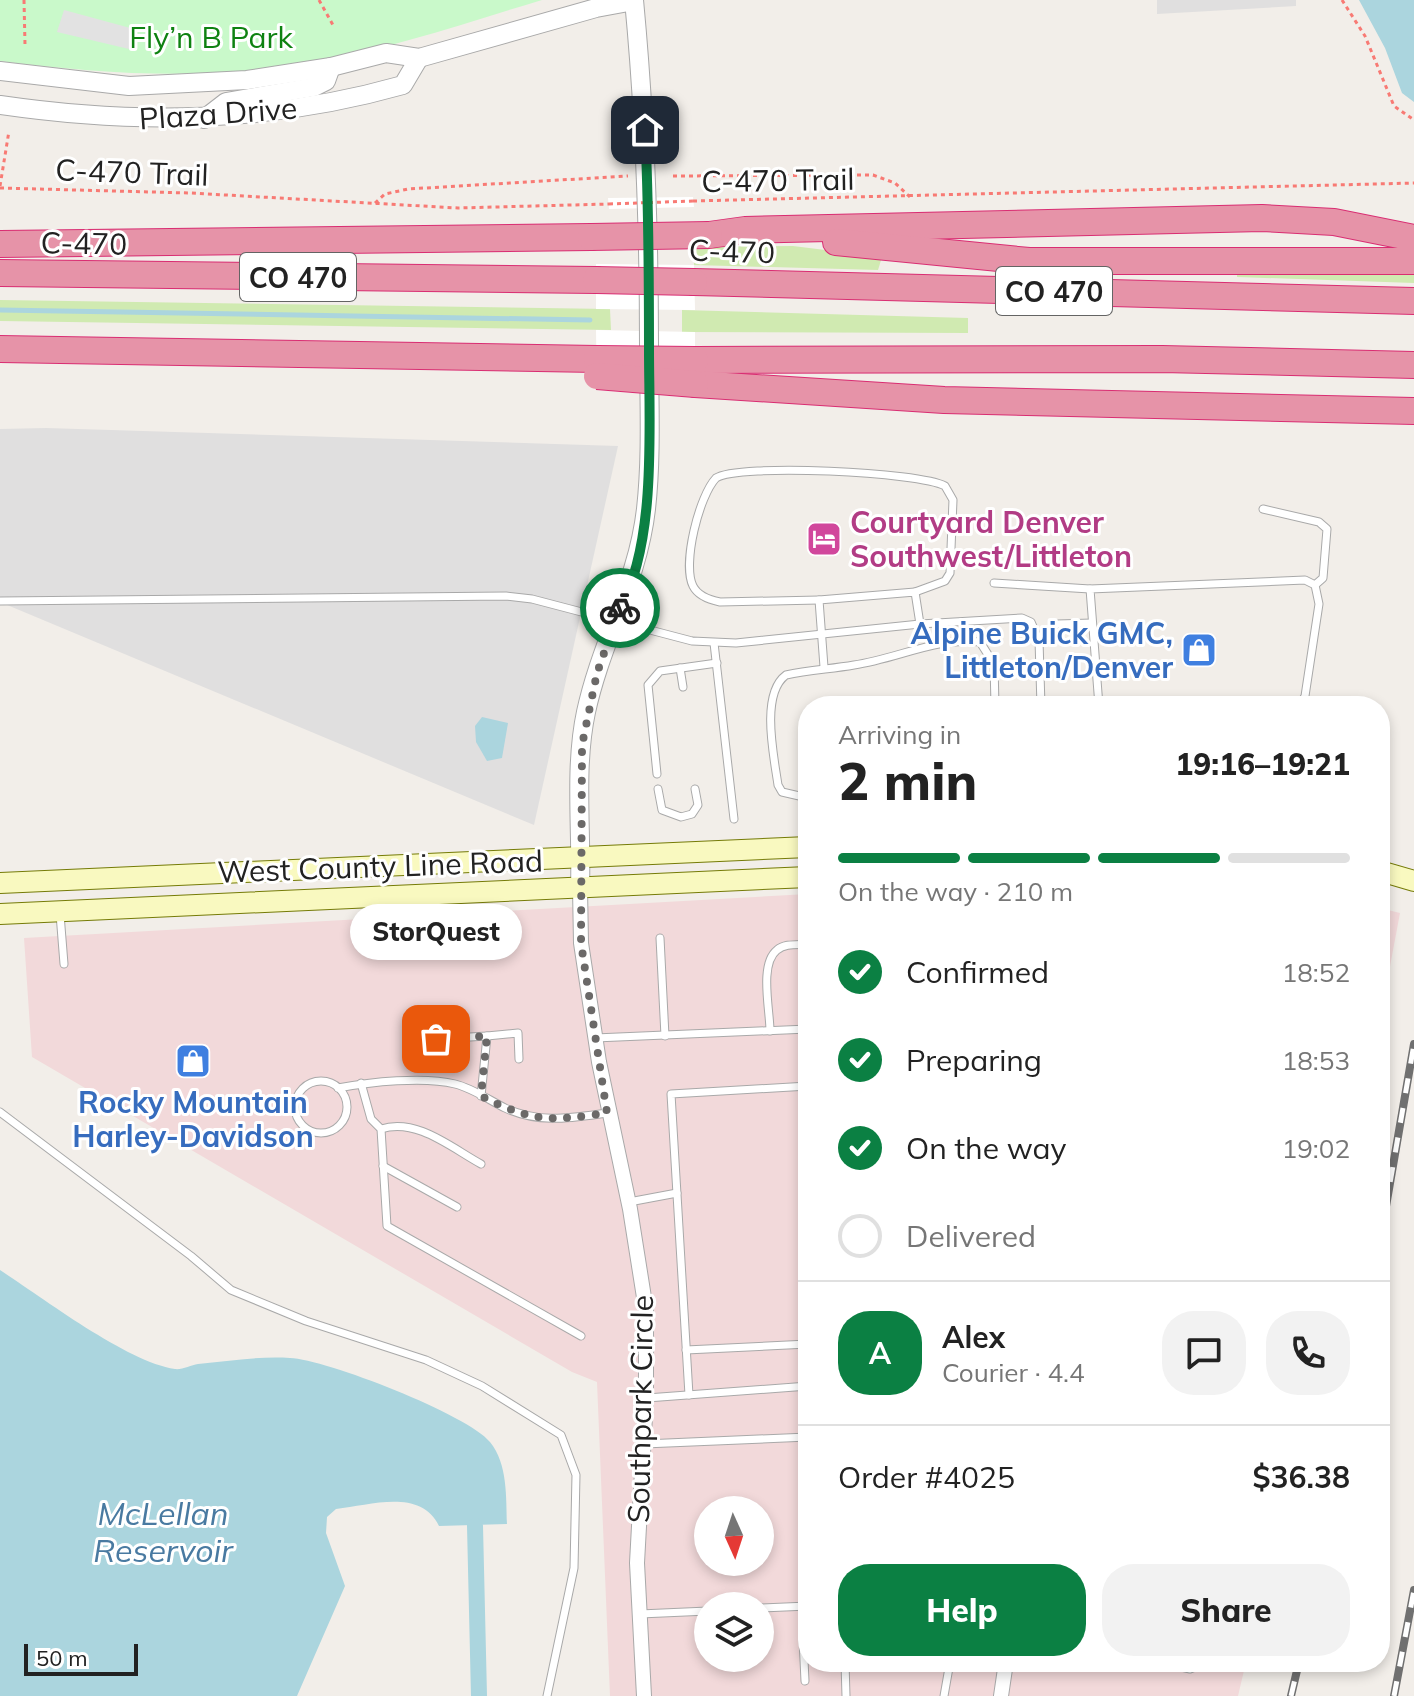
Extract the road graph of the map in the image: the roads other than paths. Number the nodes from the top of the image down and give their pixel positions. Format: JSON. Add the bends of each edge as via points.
{"nodes":[{"id":1,"x":636,"y":0,"type":"edge"},
{"id":2,"x":419,"y":58,"type":"junction"},
{"id":3,"x":331,"y":67,"type":"junction"},
{"id":4,"x":0,"y":71,"type":"edge"},
{"id":5,"x":0,"y":105,"type":"edge"},
{"id":6,"x":204,"y":119,"type":"junction"},
{"id":7,"x":709,"y":235,"type":"junction"},
{"id":8,"x":1414,"y":238,"type":"edge"},
{"id":9,"x":0,"y":244,"type":"edge"},
{"id":10,"x":1414,"y":261,"type":"edge"},
{"id":11,"x":0,"y":273,"type":"edge"},
{"id":12,"x":1414,"y":301,"type":"edge"},
{"id":13,"x":0,"y":349,"type":"edge"},
{"id":14,"x":1414,"y":365,"type":"edge"},
{"id":15,"x":695,"y":372,"type":"junction"},
{"id":16,"x":1414,"y":411,"type":"edge"},
{"id":17,"x":1263,"y":509,"type":"dead end"},
{"id":18,"x":994,"y":583,"type":"dead end"},
{"id":19,"x":1315,"y":585,"type":"junction"},
{"id":20,"x":1090,"y":589,"type":"junction"},
{"id":21,"x":915,"y":592,"type":"junction"},
{"id":22,"x":819,"y":600,"type":"junction"},
{"id":23,"x":0,"y":601,"type":"edge"},
{"id":24,"x":614,"y":619,"type":"junction"},
{"id":25,"x":1092,"y":623,"type":"junction"},
{"id":26,"x":920,"y":624,"type":"junction"},
{"id":27,"x":821,"y":635,"type":"junction"},
{"id":28,"x":1039,"y":640,"type":"junction"},
{"id":29,"x":714,"y":643,"type":"junction"},
{"id":30,"x":717,"y":663,"type":"junction"},
{"id":31,"x":824,"y":667,"type":"junction"},
{"id":32,"x":680,"y":668,"type":"junction"},
{"id":33,"x":683,"y":687,"type":"dead end"},
{"id":34,"x":995,"y":696,"type":"edge"},
{"id":35,"x":1041,"y":696,"type":"edge"},
{"id":36,"x":1098,"y":696,"type":"edge"},
{"id":37,"x":1305,"y":696,"type":"edge"},
{"id":38,"x":657,"y":774,"type":"dead end"},
{"id":39,"x":658,"y":789,"type":"dead end"},
{"id":40,"x":695,"y":789,"type":"dead end"},
{"id":41,"x":798,"y":796,"type":"edge"},
{"id":42,"x":734,"y":819,"type":"dead end"},
{"id":43,"x":798,"y":847,"type":"edge"},
{"id":44,"x":581,"y":857,"type":"junction"},
{"id":45,"x":1390,"y":874,"type":"edge"},
{"id":46,"x":798,"y":877,"type":"edge"},
{"id":47,"x":1414,"y":881,"type":"edge"},
{"id":48,"x":0,"y":883,"type":"edge"},
{"id":49,"x":580,"y":888,"type":"junction"},
{"id":50,"x":60,"y":911,"type":"junction"},
{"id":51,"x":0,"y":914,"type":"edge"},
{"id":52,"x":660,"y":938,"type":"dead end"},
{"id":53,"x":798,"y":944,"type":"edge"},
{"id":54,"x":64,"y":964,"type":"dead end"},
{"id":55,"x":798,"y":1030,"type":"edge"},
{"id":56,"x":770,"y":1031,"type":"junction"},
{"id":57,"x":487,"y":1036,"type":"junction"},
{"id":58,"x":665,"y":1036,"type":"junction"},
{"id":59,"x":595,"y":1038,"type":"junction"},
{"id":60,"x":436,"y":1039,"type":"dead end"},
{"id":61,"x":519,"y":1059,"type":"dead end"},
{"id":62,"x":361,"y":1083,"type":"junction"},
{"id":63,"x":798,"y":1087,"type":"edge"},
{"id":64,"x":338,"y":1088,"type":"junction"},
{"id":65,"x":481,"y":1096,"type":"junction"},
{"id":66,"x":0,"y":1112,"type":"edge"},
{"id":67,"x":607,"y":1113,"type":"junction"},
{"id":68,"x":381,"y":1129,"type":"junction"},
{"id":69,"x":481,"y":1164,"type":"dead end"},
{"id":70,"x":383,"y":1166,"type":"junction"},
{"id":71,"x":677,"y":1193,"type":"junction"},
{"id":72,"x":629,"y":1202,"type":"junction"},
{"id":73,"x":457,"y":1207,"type":"dead end"},
{"id":74,"x":581,"y":1336,"type":"dead end"},
{"id":75,"x":798,"y":1344,"type":"edge"},
{"id":76,"x":686,"y":1350,"type":"junction"},
{"id":77,"x":798,"y":1387,"type":"edge"},
{"id":78,"x":689,"y":1395,"type":"junction"},
{"id":79,"x":646,"y":1398,"type":"junction"},
{"id":80,"x":798,"y":1437,"type":"edge"},
{"id":81,"x":644,"y":1444,"type":"junction"},
{"id":82,"x":798,"y":1606,"type":"edge"},
{"id":83,"x":774,"y":1607,"type":"edge"},
{"id":84,"x":694,"y":1612,"type":"edge"},
{"id":85,"x":640,"y":1614,"type":"junction"},
{"id":86,"x":805,"y":1672,"type":"edge"},
{"id":87,"x":845,"y":1672,"type":"edge"},
{"id":88,"x":948,"y":1672,"type":"edge"},
{"id":89,"x":1005,"y":1672,"type":"edge"},
{"id":90,"x":805,"y":1681,"type":"dead end"},
{"id":91,"x":547,"y":1696,"type":"edge"},
{"id":92,"x":644,"y":1696,"type":"edge"},
{"id":93,"x":846,"y":1696,"type":"edge"},
{"id":94,"x":944,"y":1696,"type":"edge"},
{"id":95,"x":1001,"y":1696,"type":"edge"}],
"edges":[{"from":1,"to":2,"type":"street","name":"Plaza Drive"},
{"from":1,"to":24,"type":"street","via":[[646,151],[649,433],[642,538],[626,597]]},
{"from":2,"to":3,"type":"street","name":"Plaza Drive","via":[[386,53]]},
{"from":2,"to":6,"type":"street","name":"Plaza Drive","via":[[403,85],[336,102]]},
{"from":3,"to":4,"type":"street","name":"Plaza Drive","via":[[247,80],[129,86]]},
{"from":3,"to":6,"type":"street","via":[[326,81],[314,87],[226,102]]},
{"from":5,"to":6,"type":"street","name":"Plaza Drive","via":[[97,118]]},
{"from":7,"to":8,"type":"highway","via":[[1262,218],[1334,222]]},
{"from":7,"to":9,"type":"highway","bridge":true},
{"from":7,"to":10,"type":"highway","via":[[815,239],[1038,262]]},
{"from":11,"to":12,"type":"highway","name":"C-470","number":"CO 470","bridge":true,"via":[[596,280]]},
{"from":13,"to":15,"type":"highway","number":"CO 470","bridge":true,"via":[[329,353]]},
{"from":14,"to":15,"type":"highway","number":"CO 470","via":[[1162,359]]},
{"from":15,"to":16,"type":"highway","via":[[944,400]]},
{"from":17,"to":19,"type":"lane","via":[[1319,522],[1327,529],[1323,578]]},
{"from":18,"to":20,"type":"lane"},
{"from":19,"to":20,"type":"lane","via":[[1305,580]]},
{"from":19,"to":37,"type":"lane","via":[[1319,604]]},
{"from":20,"to":25,"type":"lane"},
{"from":21,"to":22,"type":"lane"},
{"from":21,"to":22,"type":"lane","via":[[945,581],[950,573],[953,500],[938,483],[815,471],[737,472],[716,478],[705,495],[687,567],[693,588],[720,602]]},
{"from":21,"to":26,"type":"lane"},
{"from":22,"to":27,"type":"lane"},
{"from":23,"to":24,"type":"lane","via":[[506,596]]},
{"from":24,"to":29,"type":"lane"},
{"from":24,"to":44,"type":"street","via":[[584,723]]},
{"from":25,"to":28,"type":"lane","via":[[1057,624]]},
{"from":25,"to":36,"type":"lane"},
{"from":26,"to":27,"type":"lane"},
{"from":26,"to":28,"type":"lane","via":[[1022,618],[1031,622]]},
{"from":27,"to":29,"type":"lane"},
{"from":27,"to":31,"type":"lane"},
{"from":28,"to":35,"type":"lane"},
{"from":29,"to":30,"type":"lane"},
{"from":30,"to":32,"type":"lane"},
{"from":30,"to":42,"type":"lane"},
{"from":31,"to":34,"type":"lane","via":[[854,665],[926,646],[980,642],[994,664]]},
{"from":31,"to":41,"type":"lane","via":[[786,675],[774,690],[770,733],[778,785],[782,792]]},
{"from":32,"to":33,"type":"lane"},
{"from":32,"to":38,"type":"lane","via":[[660,671],[648,685]]},
{"from":39,"to":40,"type":"lane","via":[[662,810],[681,817],[698,805]]},
{"from":43,"to":44,"type":"main road","name":"West County Line Road"},
{"from":44,"to":48,"type":"main road","name":"West County Line Road"},
{"from":44,"to":49,"type":"street"},
{"from":45,"to":47,"type":"main road"},
{"from":46,"to":49,"type":"main road","name":"West County Line Road"},
{"from":49,"to":50,"type":"main road","name":"West County Line Road"},
{"from":49,"to":59,"type":"street","name":"Southpark Circle","via":[[581,943]]},
{"from":50,"to":51,"type":"main road","name":"West County Line Road"},
{"from":50,"to":54,"type":"lane"},
{"from":52,"to":58,"type":"lane"},
{"from":53,"to":56,"type":"lane","via":[[776,950],[768,962]]},
{"from":55,"to":56,"type":"lane"},
{"from":56,"to":58,"type":"lane"},
{"from":57,"to":60,"type":"lane"},
{"from":57,"to":61,"type":"lane","via":[[518,1033]]},
{"from":57,"to":65,"type":"lane"},
{"from":58,"to":59,"type":"lane"},
{"from":59,"to":67,"type":"street","name":"Southpark Circle"},
{"from":62,"to":64,"type":"lane"},
{"from":62,"to":65,"type":"lane","via":[[444,1081]]},
{"from":62,"to":68,"type":"lane","via":[[371,1119]]},
{"from":63,"to":71,"type":"lane","via":[[671,1094]]},
{"from":64,"to":64,"type":"lane","via":[[325,1081],[305,1086],[295,1103],[300,1122],[317,1132],[336,1128],[347,1111]]},
{"from":65,"to":67,"type":"lane","via":[[533,1119]]},
{"from":66,"to":91,"type":"lane","via":[[231,1290],[426,1360],[521,1408],[561,1435],[576,1475],[574,1568]]},
{"from":67,"to":72,"type":"street","name":"Southpark Circle"},
{"from":68,"to":69,"type":"lane","via":[[412,1126]]},
{"from":68,"to":70,"type":"lane"},
{"from":70,"to":73,"type":"lane"},
{"from":70,"to":74,"type":"lane","via":[[387,1226]]},
{"from":71,"to":72,"type":"lane"},
{"from":71,"to":76,"type":"lane"},
{"from":72,"to":79,"type":"street","name":"Southpark Circle","via":[[646,1310]]},
{"from":75,"to":76,"type":"lane"},
{"from":76,"to":78,"type":"lane"},
{"from":77,"to":78,"type":"lane"},
{"from":78,"to":79,"type":"lane"},
{"from":79,"to":81,"type":"street","name":"Southpark Circle"},
{"from":80,"to":81,"type":"lane"},
{"from":81,"to":85,"type":"street","name":"Southpark Circle","via":[[637,1539]]},
{"from":82,"to":83,"type":"lane"},
{"from":84,"to":85,"type":"lane"},
{"from":85,"to":92,"type":"street","name":"Southpark Circle"},
{"from":86,"to":90,"type":"lane"},
{"from":87,"to":93,"type":"lane"},
{"from":88,"to":94,"type":"lane"},
{"from":89,"to":95,"type":"street"}]}
